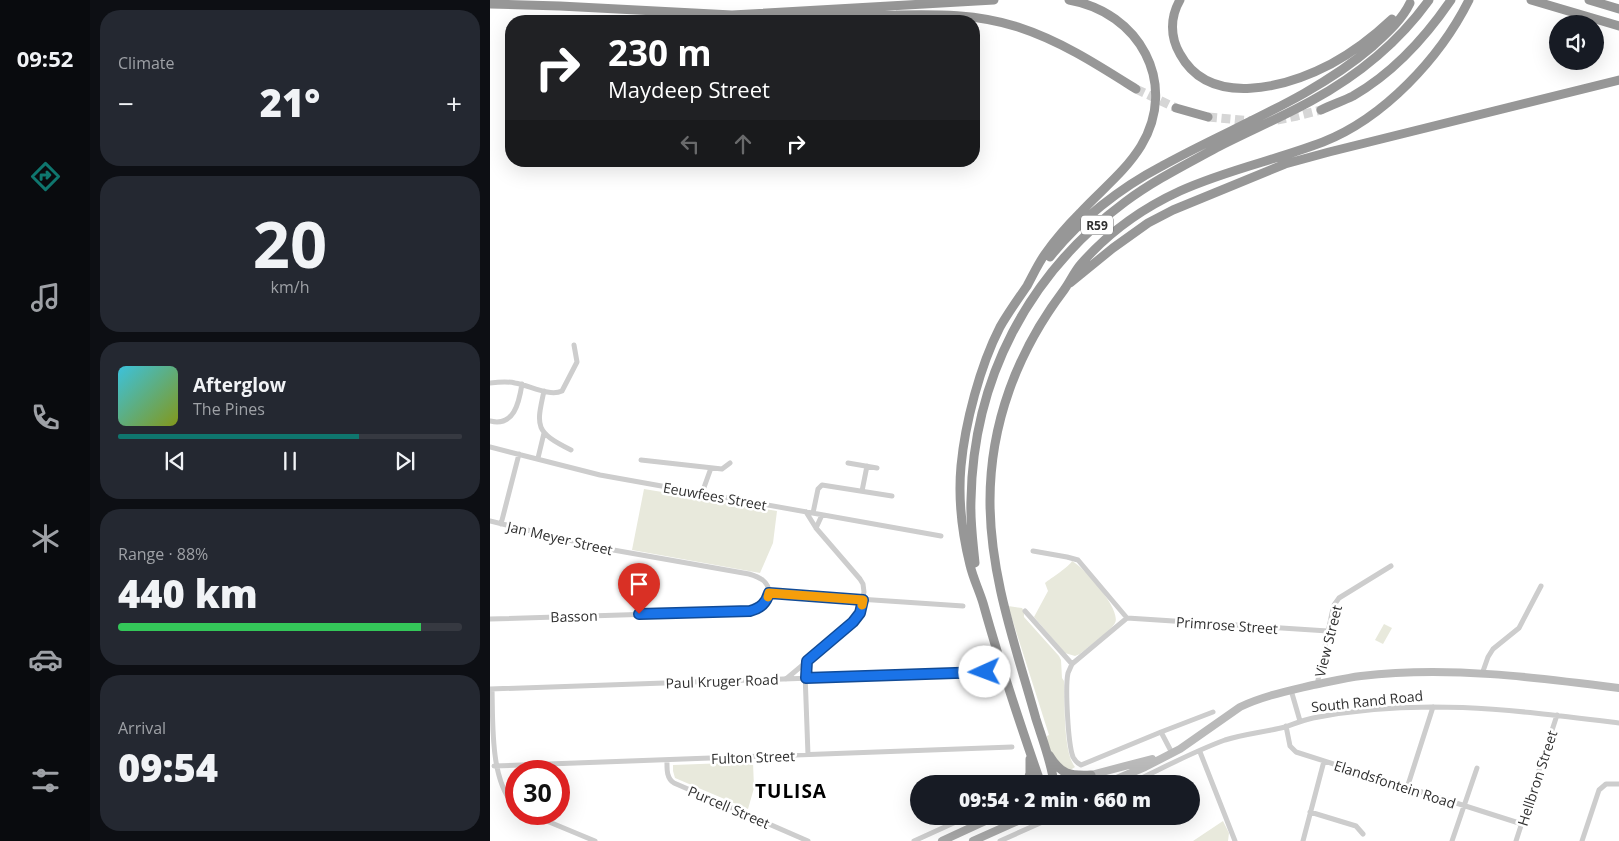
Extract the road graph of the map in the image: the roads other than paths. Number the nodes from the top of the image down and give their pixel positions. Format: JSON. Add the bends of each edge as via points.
{"nodes":[{"id":1,"x":994,"y":0,"type":"edge"},
{"id":2,"x":1069,"y":0,"type":"edge"},
{"id":3,"x":1180,"y":0,"type":"edge"},
{"id":4,"x":1429,"y":0,"type":"edge"},
{"id":5,"x":1469,"y":0,"type":"edge"},
{"id":6,"x":1531,"y":0,"type":"edge"},
{"id":7,"x":1589,"y":0,"type":"edge"},
{"id":8,"x":1411,"y":1,"type":"edge"},
{"id":9,"x":1449,"y":2,"type":"edge"},
{"id":10,"x":490,"y":4,"type":"edge"},
{"id":11,"x":1619,"y":9,"type":"edge"},
{"id":12,"x":770,"y":13,"type":"junction"},
{"id":13,"x":786,"y":15,"type":"edge"},
{"id":14,"x":980,"y":18,"type":"edge"},
{"id":15,"x":1619,"y":26,"type":"edge"},
{"id":16,"x":1619,"y":80,"type":"edge"},
{"id":17,"x":1136,"y":89,"type":"tunnel mouth"},
{"id":18,"x":1176,"y":108,"type":"tunnel mouth"},
{"id":19,"x":1321,"y":110,"type":"tunnel mouth"},
{"id":20,"x":1208,"y":117,"type":"tunnel mouth"},
{"id":21,"x":1036,"y":271,"type":"junction"},
{"id":22,"x":1066,"y":286,"type":"junction"},
{"id":23,"x":574,"y":344,"type":"dead end"},
{"id":24,"x":490,"y":383,"type":"edge"},
{"id":25,"x":522,"y":384,"type":"junction"},
{"id":26,"x":544,"y":391,"type":"junction"},
{"id":27,"x":490,"y":421,"type":"edge"},
{"id":28,"x":544,"y":433,"type":"junction"},
{"id":29,"x":490,"y":447,"type":"edge"},
{"id":30,"x":571,"y":450,"type":"dead end"},
{"id":31,"x":519,"y":454,"type":"junction"},
{"id":32,"x":538,"y":458,"type":"junction"},
{"id":33,"x":641,"y":460,"type":"dead end"},
{"id":34,"x":730,"y":462,"type":"dead end"},
{"id":35,"x":848,"y":463,"type":"dead end"},
{"id":36,"x":867,"y":466,"type":"junction"},
{"id":37,"x":710,"y":468,"type":"junction"},
{"id":38,"x":877,"y":468,"type":"dead end"},
{"id":39,"x":862,"y":491,"type":"junction"},
{"id":40,"x":702,"y":493,"type":"junction"},
{"id":41,"x":892,"y":496,"type":"dead end"},
{"id":42,"x":806,"y":512,"type":"junction"},
{"id":43,"x":814,"y":513,"type":"junction"},
{"id":44,"x":822,"y":515,"type":"junction"},
{"id":45,"x":490,"y":521,"type":"edge"},
{"id":46,"x":501,"y":524,"type":"junction"},
{"id":47,"x":816,"y":528,"type":"junction"},
{"id":48,"x":941,"y":536,"type":"dead end"},
{"id":49,"x":1033,"y":551,"type":"dead end"},
{"id":50,"x":1391,"y":566,"type":"dead end"},
{"id":51,"x":977,"y":582,"type":"junction"},
{"id":52,"x":1541,"y":586,"type":"dead end"},
{"id":53,"x":769,"y":593,"type":"junction"},
{"id":54,"x":863,"y":600,"type":"junction"},
{"id":55,"x":963,"y":606,"type":"dead end"},
{"id":56,"x":1025,"y":611,"type":"dead end"},
{"id":57,"x":1127,"y":618,"type":"junction"},
{"id":58,"x":490,"y":619,"type":"edge"},
{"id":59,"x":1328,"y":632,"type":"junction"},
{"id":60,"x":807,"y":661,"type":"junction"},
{"id":61,"x":1072,"y":664,"type":"junction"},
{"id":62,"x":985,"y":672,"type":"dead end"},
{"id":63,"x":1482,"y":674,"type":"junction"},
{"id":64,"x":806,"y":678,"type":"junction"},
{"id":65,"x":786,"y":679,"type":"junction"},
{"id":66,"x":1317,"y":685,"type":"junction"},
{"id":67,"x":1619,"y":688,"type":"edge"},
{"id":68,"x":491,"y":689,"type":"edge"},
{"id":69,"x":1291,"y":690,"type":"junction"},
{"id":70,"x":1433,"y":706,"type":"junction"},
{"id":71,"x":1213,"y":712,"type":"dead end"},
{"id":72,"x":1557,"y":715,"type":"junction"},
{"id":73,"x":1300,"y":721,"type":"junction"},
{"id":74,"x":1619,"y":723,"type":"edge"},
{"id":75,"x":1286,"y":726,"type":"junction"},
{"id":76,"x":1161,"y":732,"type":"junction"},
{"id":77,"x":1012,"y":747,"type":"dead end"},
{"id":78,"x":1044,"y":747,"type":"junction"},
{"id":79,"x":1030,"y":752,"type":"junction"},
{"id":80,"x":1200,"y":752,"type":"junction"},
{"id":81,"x":1172,"y":753,"type":"junction"},
{"id":82,"x":808,"y":755,"type":"junction"},
{"id":83,"x":1164,"y":756,"type":"junction"},
{"id":84,"x":667,"y":760,"type":"junction"},
{"id":85,"x":1324,"y":761,"type":"junction"},
{"id":86,"x":494,"y":766,"type":"junction"},
{"id":87,"x":1477,"y":768,"type":"dead end"},
{"id":88,"x":1029,"y":775,"type":"edge"},
{"id":89,"x":1038,"y":775,"type":"edge"},
{"id":90,"x":1052,"y":775,"type":"edge"},
{"id":91,"x":1074,"y":775,"type":"edge"},
{"id":92,"x":1091,"y":775,"type":"edge"},
{"id":93,"x":1124,"y":775,"type":"edge"},
{"id":94,"x":1148,"y":775,"type":"edge"},
{"id":95,"x":1619,"y":784,"type":"edge"},
{"id":96,"x":1407,"y":788,"type":"junction"},
{"id":97,"x":505,"y":793,"type":"edge"},
{"id":98,"x":1464,"y":806,"type":"junction"},
{"id":99,"x":1310,"y":812,"type":"junction"},
{"id":100,"x":1522,"y":824,"type":"junction"},
{"id":101,"x":556,"y":825,"type":"edge"},
{"id":102,"x":949,"y":825,"type":"edge"},
{"id":103,"x":977,"y":825,"type":"edge"},
{"id":104,"x":1009,"y":825,"type":"edge"},
{"id":105,"x":1036,"y":825,"type":"edge"},
{"id":106,"x":1363,"y":834,"type":"dead end"},
{"id":107,"x":595,"y":841,"type":"edge"},
{"id":108,"x":808,"y":841,"type":"edge"},
{"id":109,"x":914,"y":841,"type":"edge"},
{"id":110,"x":942,"y":841,"type":"edge"},
{"id":111,"x":974,"y":841,"type":"edge"},
{"id":112,"x":1000,"y":841,"type":"edge"},
{"id":113,"x":1235,"y":841,"type":"edge"},
{"id":114,"x":1303,"y":841,"type":"edge"},
{"id":115,"x":1452,"y":841,"type":"edge"},
{"id":116,"x":1516,"y":841,"type":"edge"},
{"id":117,"x":1582,"y":841,"type":"edge"}],
"edges":[{"from":1,"to":12,"type":"highway"},
{"from":2,"to":21,"type":"highway","via":[[1108,13],[1135,36],[1148,57],[1155,101],[1150,127],[1128,164],[1059,236]]},
{"from":3,"to":8,"type":"highway","via":[[1172,30],[1184,61],[1203,79],[1220,86],[1242,89],[1293,79],[1331,64],[1371,37]]},
{"from":4,"to":51,"type":"highway","number":"R59","via":[[1387,47],[1344,82],[1139,192],[1094,226],[1055,268],[1002,351],[977,433],[970,500]]},
{"from":5,"to":22,"type":"highway","number":"R59","via":[[1432,58],[1374,112],[1326,141],[1198,183],[1155,204],[1103,242],[1079,266]]},
{"from":6,"to":15,"type":"highway"},
{"from":7,"to":11,"type":"highway"},
{"from":8,"to":21,"type":"highway","via":[[1380,40],[1346,68],[1141,178],[1085,220]]},
{"from":9,"to":19,"type":"highway","via":[[1422,38],[1389,70],[1350,97]]},
{"from":10,"to":12,"type":"highway","via":[[697,14]]},
{"from":12,"to":13,"type":"highway"},
{"from":14,"to":17,"type":"highway","via":[[1023,28],[1059,43]]},
{"from":16,"to":22,"type":"highway","via":[[1285,164],[1206,195],[1148,223]]},
{"from":18,"to":20,"type":"highway"},
{"from":21,"to":51,"type":"highway","via":[[998,334],[966,430],[961,468],[963,532]]},
{"from":22,"to":78,"type":"highway","number":"R59","via":[[1038,328],[1010,383],[990,470],[994,566]]},
{"from":23,"to":26,"type":"street","via":[[577,362],[562,392]]},
{"from":24,"to":25,"type":"street"},
{"from":25,"to":26,"type":"street"},
{"from":25,"to":27,"type":"street","via":[[519,402],[508,420],[500,423]]},
{"from":26,"to":28,"type":"street","via":[[538,419]]},
{"from":28,"to":30,"type":"street"},
{"from":28,"to":32,"type":"street"},
{"from":29,"to":31,"type":"street","name":"Eeuwfees Street"},
{"from":31,"to":32,"type":"street","name":"Eeuwfees Street"},
{"from":31,"to":46,"type":"street"},
{"from":32,"to":40,"type":"street","name":"Eeuwfees Street","via":[[600,475]]},
{"from":33,"to":37,"type":"street"},
{"from":34,"to":37,"type":"street","via":[[724,469]]},
{"from":35,"to":36,"type":"street"},
{"from":36,"to":38,"type":"street"},
{"from":36,"to":39,"type":"street"},
{"from":37,"to":40,"type":"street"},
{"from":39,"to":41,"type":"street"},
{"from":39,"to":43,"type":"street","via":[[822,485],[818,489]]},
{"from":40,"to":42,"type":"street","name":"Eeuwfees Street"},
{"from":42,"to":43,"type":"street","name":"Eeuwfees Street"},
{"from":42,"to":47,"type":"street"},
{"from":43,"to":44,"type":"street","name":"Eeuwfees Street"},
{"from":44,"to":47,"type":"street"},
{"from":44,"to":48,"type":"street","name":"Eeuwfees Street"},
{"from":45,"to":46,"type":"street","name":"Jan Meyer Street"},
{"from":46,"to":53,"type":"street","name":"Jan Meyer Street","via":[[602,548],[750,574],[760,578],[769,588]]},
{"from":47,"to":54,"type":"street","via":[[860,579],[864,588]]},
{"from":49,"to":57,"type":"street","via":[[1078,560]]},
{"from":50,"to":59,"type":"street","name":"View Street","via":[[1337,600]]},
{"from":51,"to":79,"type":"highway","number":"R59"},
{"from":52,"to":63,"type":"street","via":[[1519,628],[1493,649]]},
{"from":53,"to":54,"type":"street"},
{"from":53,"to":58,"type":"street","name":"Basson","via":[[763,604],[750,611]]},
{"from":54,"to":55,"type":"street"},
{"from":54,"to":60,"type":"street","via":[[860,613],[853,622]]},
{"from":56,"to":61,"type":"street"},
{"from":57,"to":59,"type":"street","name":"Primrose Street"},
{"from":57,"to":61,"type":"street"},
{"from":59,"to":66,"type":"street","name":"View Street"},
{"from":60,"to":64,"type":"street"},
{"from":60,"to":65,"type":"street"},
{"from":61,"to":76,"type":"street","via":[[1067,677],[1070,741],[1078,765]]},
{"from":62,"to":64,"type":"street","name":"Paul Kruger Road"},
{"from":63,"to":66,"type":"main road","name":"South Rand Road","via":[[1383,674]]},
{"from":63,"to":67,"type":"main road","name":"South Rand Road"},
{"from":64,"to":65,"type":"street","name":"Paul Kruger Road"},
{"from":64,"to":82,"type":"street"},
{"from":65,"to":68,"type":"street","name":"Paul Kruger Road"},
{"from":66,"to":69,"type":"main road","name":"South Rand Road"},
{"from":68,"to":86,"type":"street"},
{"from":69,"to":73,"type":"street"},
{"from":69,"to":81,"type":"main road","name":"South Rand Road","via":[[1240,707]]},
{"from":70,"to":72,"type":"street","name":"South Rand Road"},
{"from":70,"to":73,"type":"street","name":"South Rand Road"},
{"from":70,"to":96,"type":"street"},
{"from":71,"to":76,"type":"street"},
{"from":72,"to":74,"type":"street","name":"South Rand Road"},
{"from":72,"to":100,"type":"street","name":"Hellbron Street"},
{"from":73,"to":75,"type":"street","name":"South Rand Road"},
{"from":75,"to":80,"type":"street","name":"South Rand Road","via":[[1231,739]]},
{"from":75,"to":85,"type":"street","name":"Elandsfontein Road","via":[[1294,751]]},
{"from":76,"to":81,"type":"street"},
{"from":77,"to":82,"type":"street","name":"Fulton Street"},
{"from":78,"to":90,"type":"highway"},
{"from":78,"to":91,"type":"highway","via":[[1062,771]]},
{"from":79,"to":88,"type":"highway"},
{"from":79,"to":89,"type":"highway"},
{"from":80,"to":94,"type":"street","name":"South Rand Road"},
{"from":80,"to":113,"type":"street"},
{"from":81,"to":83,"type":"main road","name":"South Rand Road"},
{"from":82,"to":84,"type":"street","name":"Fulton Street"},
{"from":83,"to":92,"type":"main road","name":"South Rand Road"},
{"from":83,"to":93,"type":"main road","name":"South Rand Road"},
{"from":84,"to":86,"type":"street","name":"Fulton Street"},
{"from":84,"to":108,"type":"street","name":"Purcell Street","via":[[667,773],[674,784]]},
{"from":85,"to":96,"type":"street","name":"Elandsfontein Road"},
{"from":85,"to":99,"type":"street"},
{"from":86,"to":97,"type":"street"},
{"from":87,"to":98,"type":"street"},
{"from":95,"to":117,"type":"street","via":[[1605,784],[1598,791]]},
{"from":96,"to":98,"type":"street","name":"Elandsfontein Road"},
{"from":98,"to":100,"type":"street","name":"Elandsfontein Road"},
{"from":98,"to":115,"type":"street"},
{"from":99,"to":106,"type":"street","via":[[1356,826]]},
{"from":99,"to":114,"type":"street"},
{"from":100,"to":116,"type":"street","name":"Hellbron Street"},
{"from":101,"to":107,"type":"street"},
{"from":102,"to":109,"type":"street"},
{"from":103,"to":110,"type":"main road"},
{"from":104,"to":111,"type":"main road"},
{"from":105,"to":112,"type":"street"}]}
